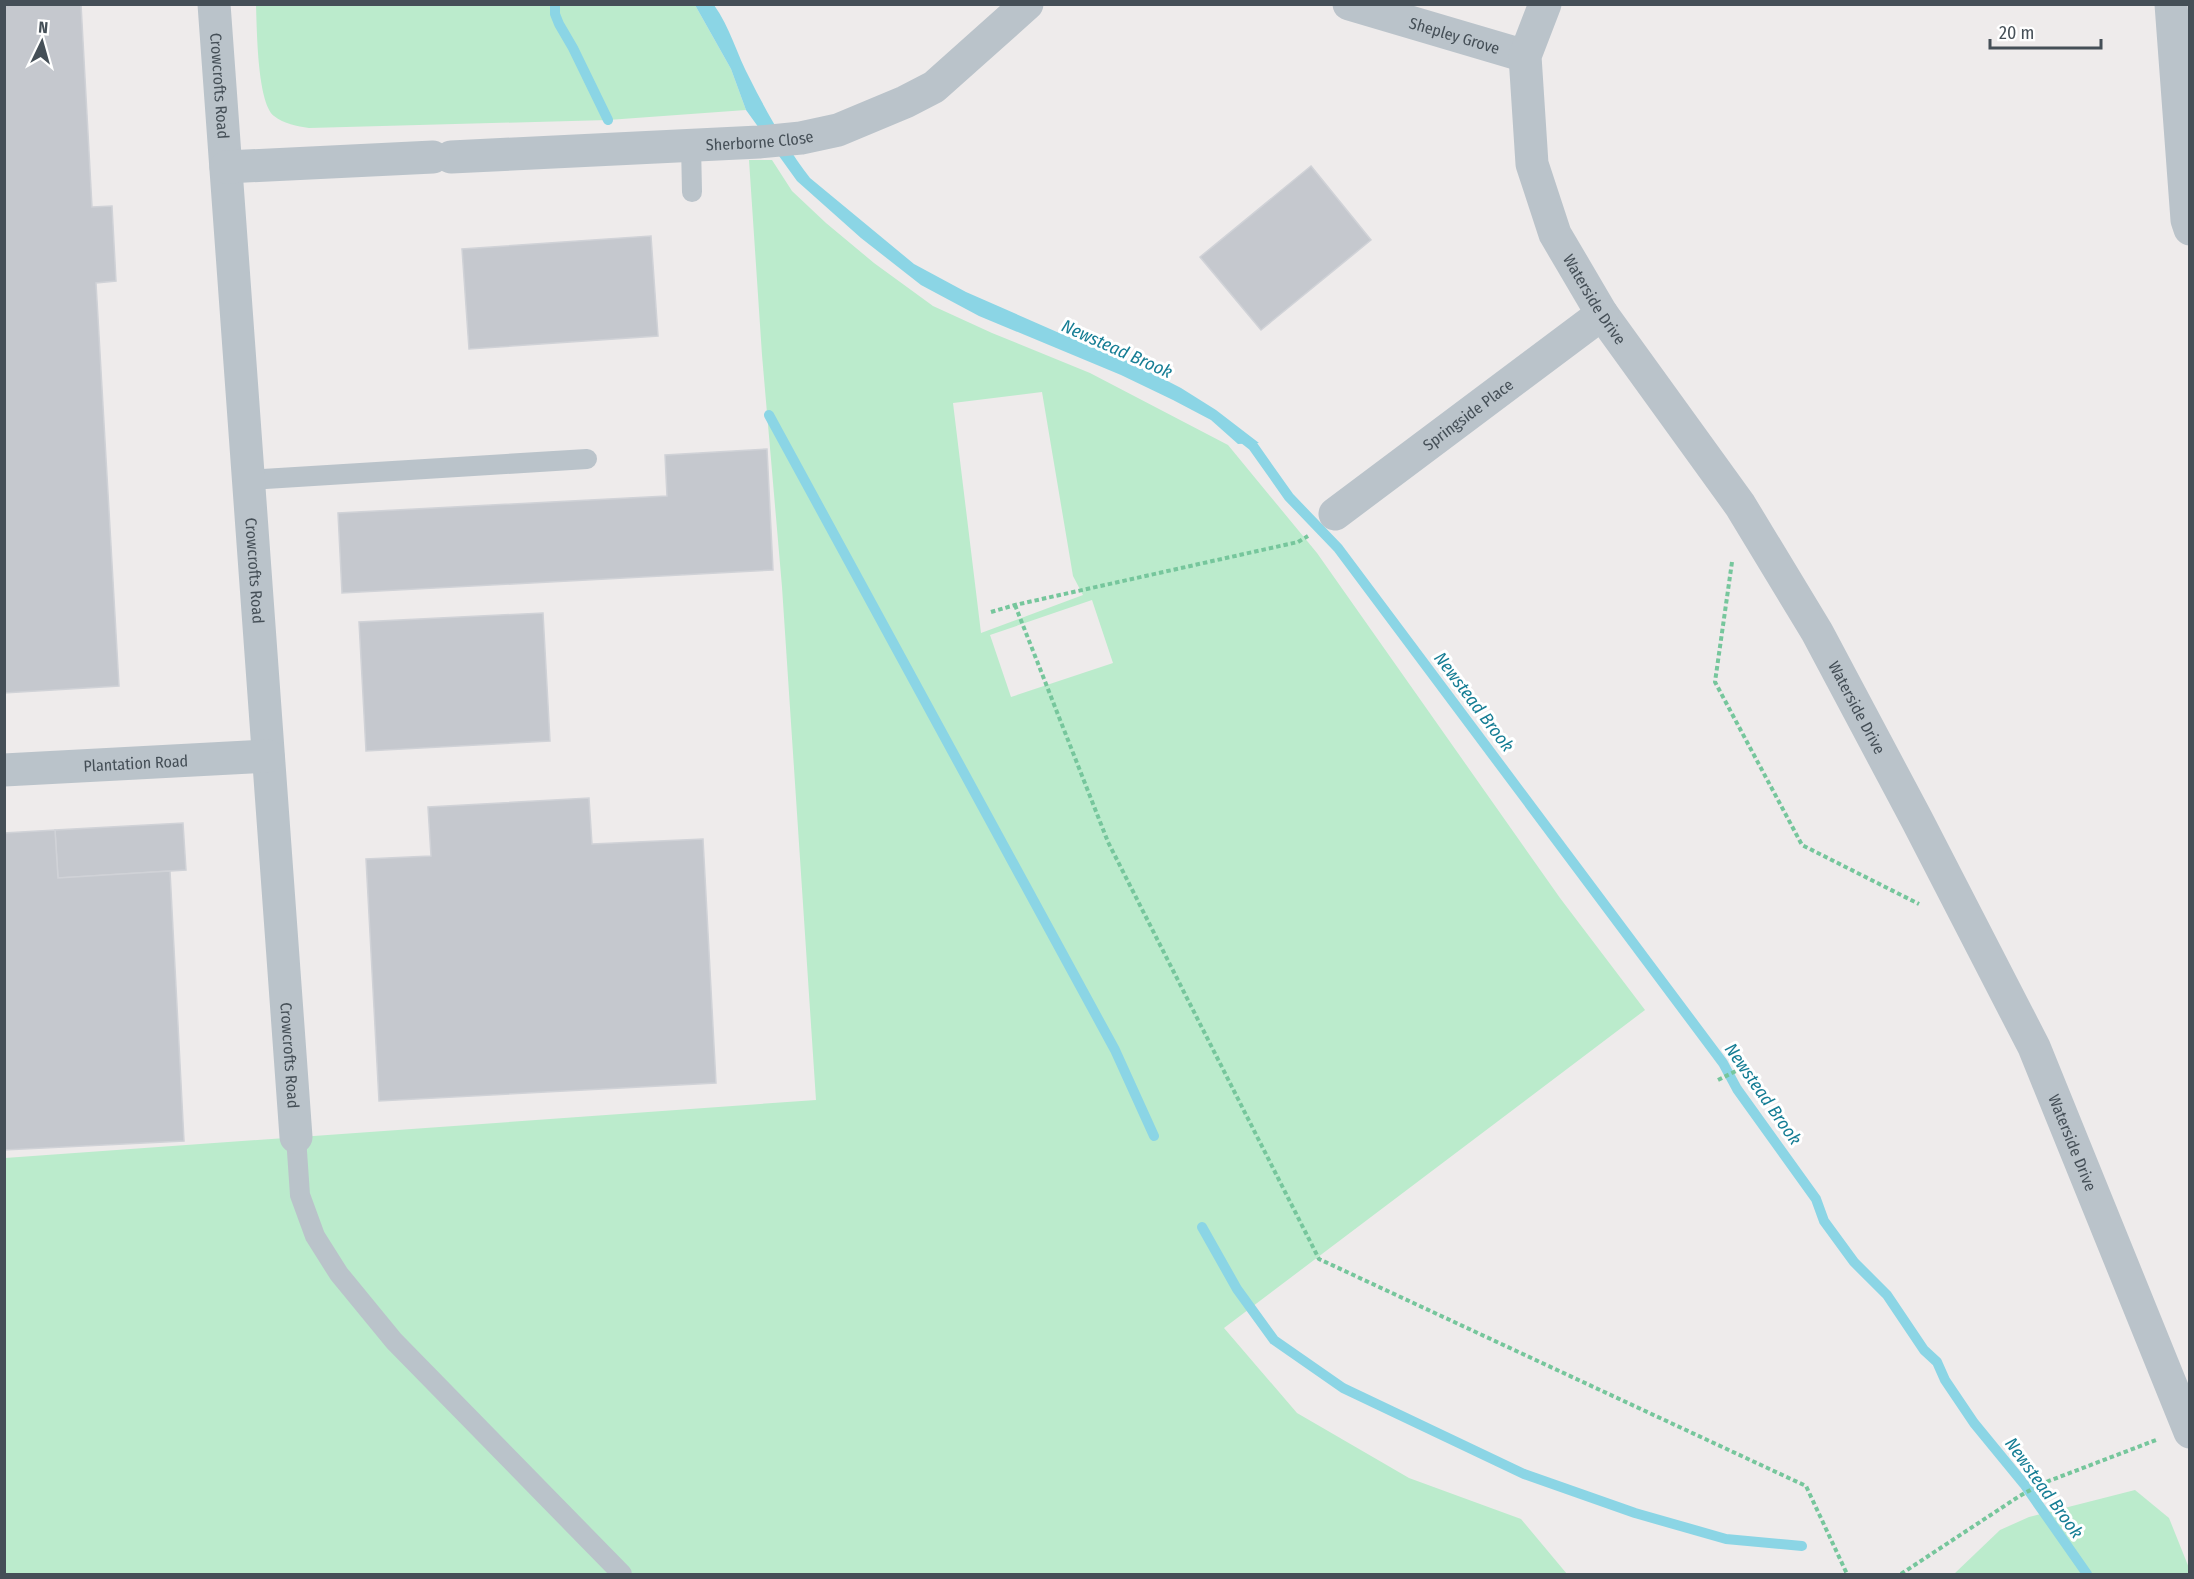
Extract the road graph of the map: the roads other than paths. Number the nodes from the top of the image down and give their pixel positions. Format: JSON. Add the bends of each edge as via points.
{"nodes":[{"id":1,"x":214,"y":4,"type":"edge"},
{"id":2,"x":1027,"y":4,"type":"edge"},
{"id":3,"x":1350,"y":4,"type":"edge"},
{"id":4,"x":1545,"y":4,"type":"edge"},
{"id":5,"x":2171,"y":4,"type":"edge"},
{"id":6,"x":1525,"y":56,"type":"junction"},
{"id":7,"x":691,"y":144,"type":"junction"},
{"id":8,"x":226,"y":167,"type":"junction"},
{"id":9,"x":692,"y":192,"type":"dead end"},
{"id":10,"x":2189,"y":223,"type":"edge"},
{"id":11,"x":1602,"y":314,"type":"junction"},
{"id":12,"x":587,"y":459,"type":"dead end"},
{"id":13,"x":248,"y":480,"type":"junction"},
{"id":14,"x":1335,"y":514,"type":"dead end"},
{"id":15,"x":268,"y":756,"type":"junction"},
{"id":16,"x":4,"y":770,"type":"edge"},
{"id":17,"x":296,"y":1137,"type":"joint"},
{"id":18,"x":2177,"y":1434,"type":"edge"},
{"id":19,"x":622,"y":1575,"type":"edge"}],
"edges":[{"from":1,"to":8,"type":"street","name":"Crowcrofts Road"},
{"from":2,"to":7,"type":"street","name":"Sherborne Close","via":[[934,87],[838,130],[801,138]]},
{"from":3,"to":6,"type":"street","name":"Shepley Grove"},
{"from":4,"to":6,"type":"street","name":"Waterside Drive"},
{"from":5,"to":10,"type":"street"},
{"from":6,"to":11,"type":"street","name":"Waterside Drive","via":[[1532,164],[1555,234]]},
{"from":7,"to":8,"type":"street","name":"Sherborne Close"},
{"from":7,"to":9,"type":"lane"},
{"from":8,"to":13,"type":"street","name":"Crowcrofts Road"},
{"from":11,"to":14,"type":"street","name":"Springside Place"},
{"from":11,"to":18,"type":"street","name":"Waterside Drive","via":[[1740,505],[1817,632],[2034,1047]]},
{"from":12,"to":13,"type":"lane"},
{"from":13,"to":15,"type":"street","name":"Crowcrofts Road"},
{"from":15,"to":16,"type":"street","name":"Plantation Road"},
{"from":15,"to":17,"type":"street","name":"Crowcrofts Road"},
{"from":17,"to":19,"type":"lane","via":[[300,1195],[315,1236],[339,1275],[394,1341]]}]}
